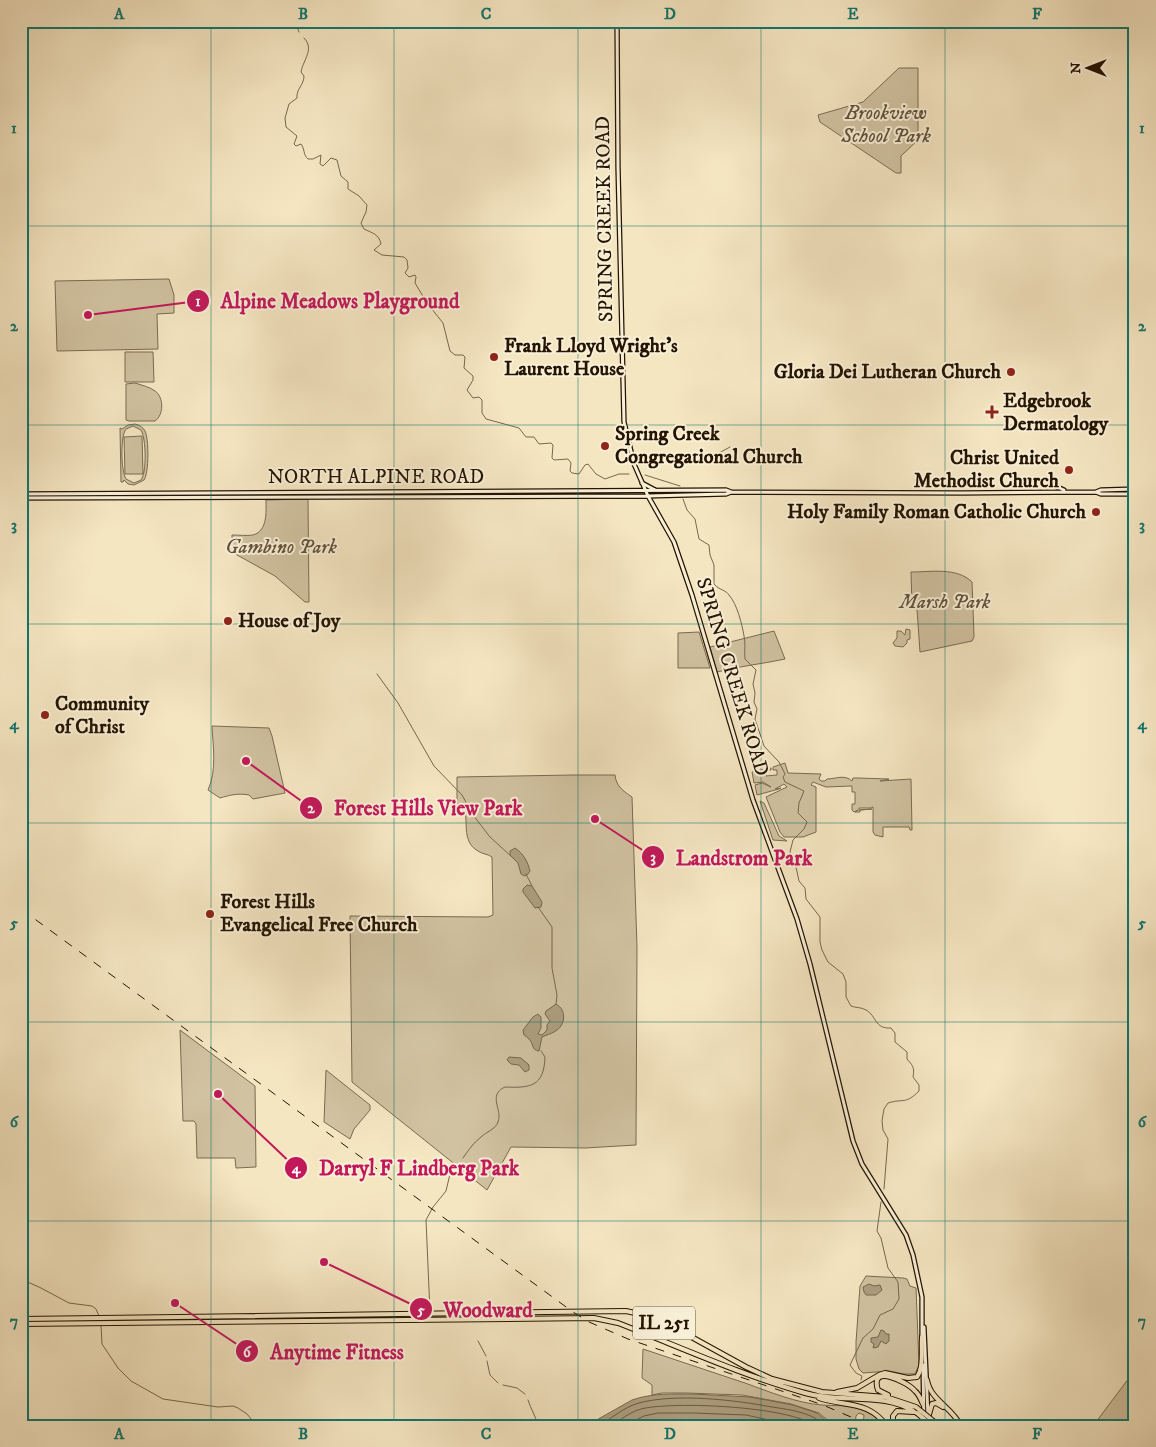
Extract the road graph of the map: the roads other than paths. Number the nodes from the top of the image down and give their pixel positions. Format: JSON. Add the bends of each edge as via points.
{"nodes":[{"id":1,"x":617,"y":21,"type":"edge"},
{"id":2,"x":1051,"y":481,"type":"dead end"},
{"id":3,"x":642,"y":483,"type":"junction"},
{"id":4,"x":1135,"y":490,"type":"edge"},
{"id":5,"x":646,"y":491,"type":"junction"},
{"id":6,"x":658,"y":491,"type":"junction"},
{"id":7,"x":731,"y":492,"type":"junction"},
{"id":8,"x":1067,"y":492,"type":"junction"},
{"id":9,"x":1096,"y":492,"type":"junction"},
{"id":10,"x":21,"y":494,"type":"edge"},
{"id":11,"x":1135,"y":494,"type":"edge"},
{"id":12,"x":648,"y":496,"type":"junction"},
{"id":13,"x":21,"y":498,"type":"edge"},
{"id":14,"x":21,"y":1319,"type":"edge"},
{"id":15,"x":97,"y":1321,"type":"junction"},
{"id":16,"x":103,"y":1321,"type":"junction"},
{"id":17,"x":923,"y":1322,"type":"junction"},
{"id":18,"x":21,"y":1324,"type":"edge"},
{"id":19,"x":922,"y":1337,"type":"junction"},
{"id":20,"x":927,"y":1380,"type":"junction"},
{"id":21,"x":793,"y":1385,"type":"junction"},
{"id":22,"x":807,"y":1394,"type":"junction"},
{"id":23,"x":923,"y":1404,"type":"junction"},
{"id":24,"x":914,"y":1406,"type":"junction"},
{"id":25,"x":916,"y":1413,"type":"junction"},
{"id":26,"x":928,"y":1418,"type":"junction"},
{"id":27,"x":938,"y":1425,"type":"edge"},
{"id":28,"x":887,"y":1426,"type":"edge"},
{"id":29,"x":893,"y":1426,"type":"edge"},
{"id":30,"x":924,"y":1426,"type":"edge"},
{"id":31,"x":928,"y":1426,"type":"edge"},
{"id":32,"x":932,"y":1426,"type":"edge"},
{"id":33,"x":960,"y":1426,"type":"edge"}],
"edges":[{"from":1,"to":3,"type":"main road","name":"SPRING CREEK ROAD","via":[[624,422]]},
{"from":2,"to":8,"type":"main road"},
{"from":3,"to":5,"type":"main road","name":"SPRING CREEK ROAD"},
{"from":3,"to":6,"type":"main road"},
{"from":4,"to":9,"type":"main road","name":"NORTH ALPINE ROAD"},
{"from":5,"to":6,"type":"main road","name":"NORTH ALPINE ROAD"},
{"from":5,"to":10,"type":"main road","name":"NORTH ALPINE ROAD"},
{"from":5,"to":12,"type":"main road","name":"SPRING CREEK ROAD"},
{"from":6,"to":7,"type":"main road","name":"NORTH ALPINE ROAD"},
{"from":7,"to":8,"type":"main road","name":"NORTH ALPINE ROAD"},
{"from":7,"to":12,"type":"main road","name":"NORTH ALPINE ROAD"},
{"from":8,"to":9,"type":"main road","name":"NORTH ALPINE ROAD"},
{"from":9,"to":11,"type":"main road","name":"NORTH ALPINE ROAD"},
{"from":12,"to":13,"type":"main road","name":"NORTH ALPINE ROAD"},
{"from":12,"to":17,"type":"main road","name":"SPRING CREEK ROAD","via":[[673,538],[754,800],[797,919],[853,1141],[862,1164],[906,1235],[913,1255],[921,1286]]},
{"from":14,"to":15,"type":"main road","number":"IL 251"},
{"from":15,"to":16,"type":"main road","number":"IL 251"},
{"from":15,"to":18,"type":"main road","number":"IL 251"},
{"from":16,"to":21,"type":"main road","number":"IL 251","via":[[626,1311],[666,1323],[746,1367]]},
{"from":16,"to":22,"type":"main road","number":"IL 251","via":[[594,1318],[618,1323]]},
{"from":17,"to":19,"type":"main road","name":"SPRING CREEK ROAD"},
{"from":17,"to":20,"type":"main road","name":"SPRING CREEK ROAD"},
{"from":19,"to":21,"type":"main road","via":[[920,1372],[912,1378],[886,1373],[846,1391]]},
{"from":19,"to":23,"type":"main road","name":"SPRING CREEK ROAD"},
{"from":20,"to":26,"type":"main road","name":"SPRING CREEK ROAD"},
{"from":20,"to":33,"type":"main road","via":[[933,1395],[951,1411]]},
{"from":21,"to":24,"type":"main road","number":"IL 251","via":[[835,1394],[886,1397]]},
{"from":22,"to":25,"type":"main road","number":"IL 251","via":[[884,1401]]},
{"from":22,"to":28,"type":"main road","via":[[866,1407]]},
{"from":23,"to":24,"type":"main road","via":[[907,1384],[888,1376],[879,1379],[877,1386],[882,1393]]},
{"from":23,"to":30,"type":"main road","name":"SPRING CREEK ROAD"},
{"from":24,"to":27,"type":"main road","number":"IL 251","bridge":true},
{"from":25,"to":29,"type":"main road","via":[[897,1411],[893,1416]]},
{"from":25,"to":32,"type":"main road","number":"IL 251","bridge":true},
{"from":26,"to":31,"type":"main road","name":"SPRING CREEK ROAD"},
{"from":26,"to":33,"type":"main road","via":[[932,1404],[941,1404]]}]}
